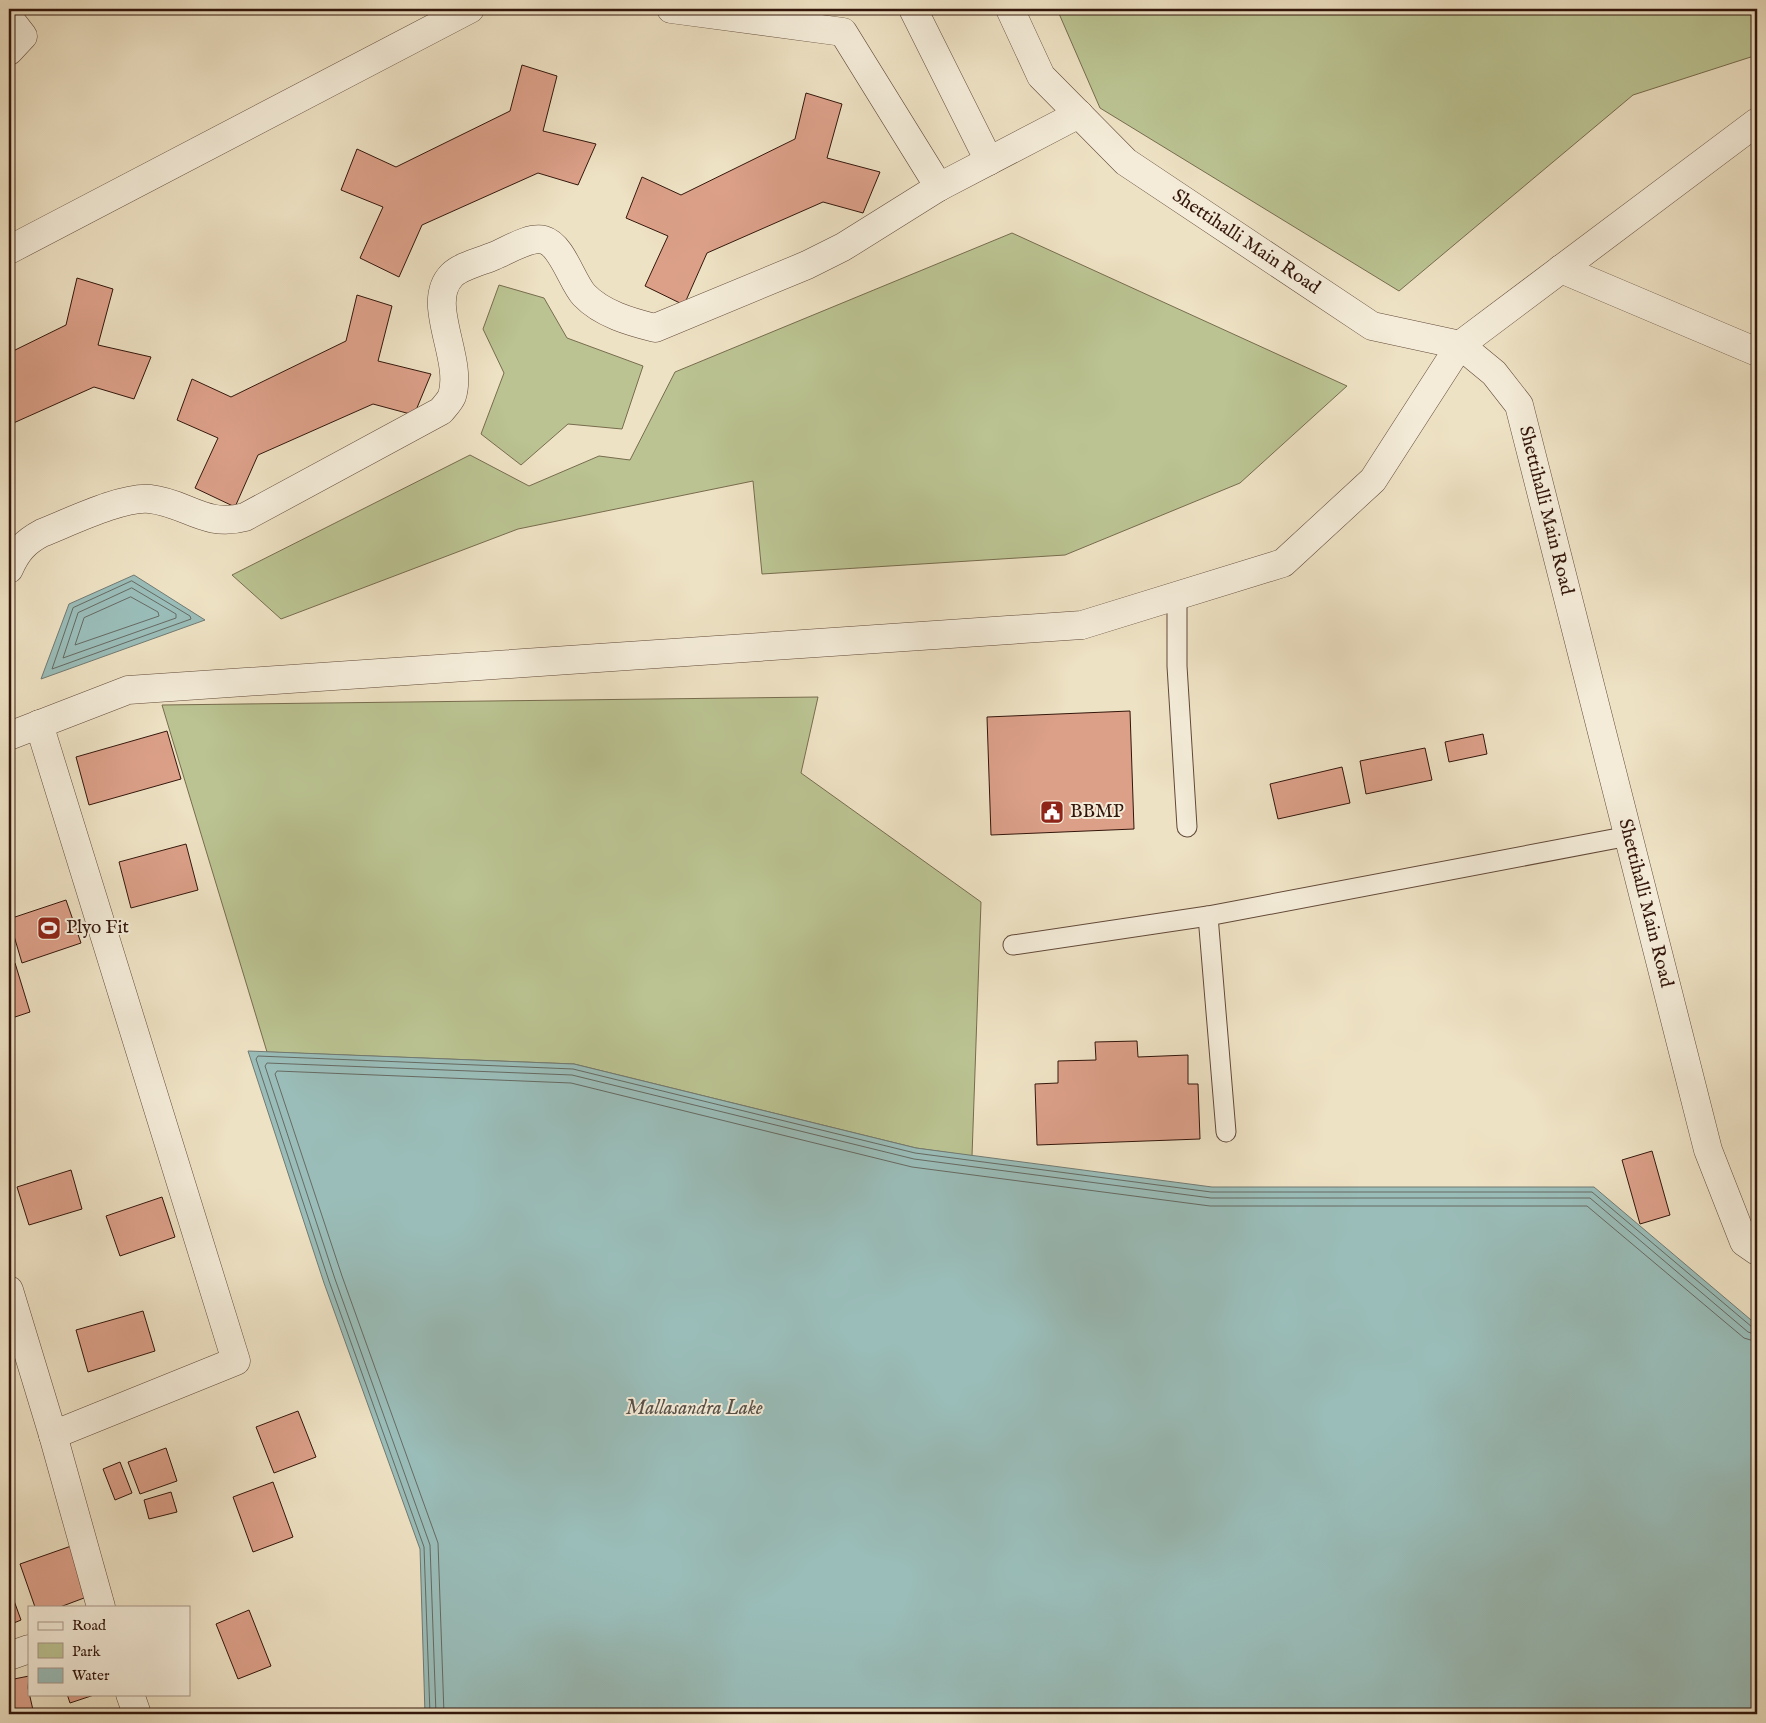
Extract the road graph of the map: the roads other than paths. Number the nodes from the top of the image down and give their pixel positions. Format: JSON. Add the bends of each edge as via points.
{"nodes":[{"id":1,"x":470,"y":9,"type":"edge"},
{"id":2,"x":671,"y":9,"type":"edge"},
{"id":3,"x":913,"y":9,"type":"edge"},
{"id":4,"x":1010,"y":9,"type":"edge"},
{"id":5,"x":9,"y":18,"type":"edge"},
{"id":6,"x":9,"y":51,"type":"edge"},
{"id":7,"x":1079,"y":114,"type":"junction"},
{"id":8,"x":1757,"y":122,"type":"edge"},
{"id":9,"x":989,"y":161,"type":"junction"},
{"id":10,"x":939,"y":187,"type":"junction"},
{"id":11,"x":9,"y":250,"type":"edge"},
{"id":12,"x":1561,"y":269,"type":"junction"},
{"id":13,"x":1460,"y":345,"type":"junction"},
{"id":14,"x":1757,"y":352,"type":"edge"},
{"id":15,"x":9,"y":569,"type":"edge"},
{"id":16,"x":1177,"y":596,"type":"junction"},
{"id":17,"x":39,"y":724,"type":"junction"},
{"id":18,"x":9,"y":736,"type":"edge"},
{"id":19,"x":1187,"y":828,"type":"dead end"},
{"id":20,"x":1629,"y":836,"type":"junction"},
{"id":21,"x":1208,"y":916,"type":"junction"},
{"id":22,"x":1012,"y":944,"type":"dead end"},
{"id":23,"x":1226,"y":1132,"type":"dead end"},
{"id":24,"x":1757,"y":1251,"type":"edge"},
{"id":25,"x":9,"y":1290,"type":"edge"},
{"id":26,"x":53,"y":1435,"type":"junction"},
{"id":27,"x":101,"y":1606,"type":"edge"},
{"id":28,"x":28,"y":1649,"type":"edge"},
{"id":29,"x":9,"y":1656,"type":"edge"},
{"id":30,"x":131,"y":1696,"type":"edge"},
{"id":31,"x":137,"y":1714,"type":"edge"}],
"edges":[{"from":1,"to":11,"type":"street"},
{"from":2,"to":10,"type":"street","via":[[844,32]]},
{"from":3,"to":9,"type":"street"},
{"from":4,"to":7,"type":"street","name":"Shettihalli Main Road","via":[[1041,76]]},
{"from":5,"to":6,"type":"street","via":[[24,36]]},
{"from":7,"to":9,"type":"street"},
{"from":7,"to":13,"type":"street","name":"Shettihalli Main Road","via":[[1126,162],[1372,326]]},
{"from":8,"to":12,"type":"street"},
{"from":9,"to":10,"type":"street"},
{"from":10,"to":15,"type":"street","via":[[843,247],[807,265],[656,328],[630,322],[600,308],[583,294],[555,248],[544,240],[529,241],[453,273],[442,288],[442,306],[455,369],[452,396],[441,411],[246,517],[229,522],[214,520],[152,499],[134,498],[28,540],[16,552]]},
{"from":12,"to":13,"type":"street"},
{"from":12,"to":14,"type":"street"},
{"from":13,"to":16,"type":"street","via":[[1373,480],[1283,563]]},
{"from":13,"to":20,"type":"street","name":"Shettihalli Main Road","via":[[1494,373],[1519,405]]},
{"from":16,"to":17,"type":"street","via":[[1082,625],[128,690]]},
{"from":16,"to":19,"type":"lane","via":[[1177,666]]},
{"from":17,"to":18,"type":"street"},
{"from":17,"to":26,"type":"street","via":[[236,1361]]},
{"from":20,"to":21,"type":"lane"},
{"from":20,"to":24,"type":"street","name":"Shettihalli Main Road","via":[[1708,1150],[1744,1242]]},
{"from":21,"to":22,"type":"lane"},
{"from":21,"to":23,"type":"lane"},
{"from":25,"to":26,"type":"street"},
{"from":26,"to":27,"type":"street"},
{"from":28,"to":29,"type":"street"},
{"from":30,"to":31,"type":"street"}]}
